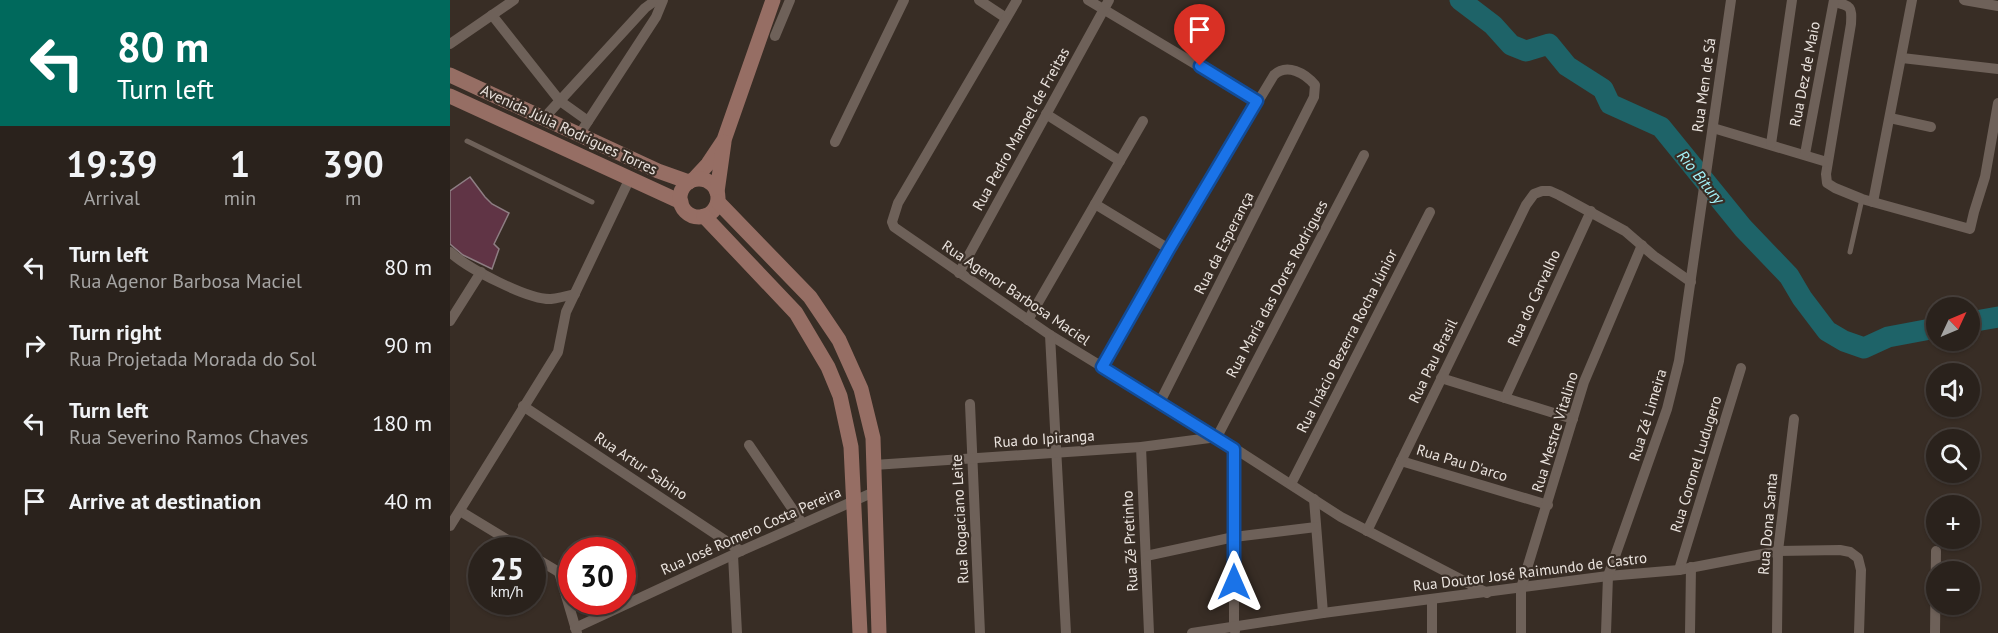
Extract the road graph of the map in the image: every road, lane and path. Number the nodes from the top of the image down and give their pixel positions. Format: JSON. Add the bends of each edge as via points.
{"nodes":[{"id":1,"x":514,"y":0,"type":"edge"},
{"id":2,"x":656,"y":0,"type":"edge"},
{"id":3,"x":663,"y":0,"type":"edge"},
{"id":4,"x":773,"y":0,"type":"edge"},
{"id":5,"x":790,"y":0,"type":"edge"},
{"id":6,"x":904,"y":0,"type":"edge"},
{"id":7,"x":979,"y":0,"type":"edge"},
{"id":8,"x":1017,"y":0,"type":"edge"},
{"id":9,"x":1088,"y":0,"type":"edge"},
{"id":10,"x":1731,"y":0,"type":"edge"},
{"id":11,"x":1792,"y":0,"type":"edge"},
{"id":12,"x":1912,"y":0,"type":"edge"},
{"id":13,"x":1964,"y":0,"type":"edge"},
{"id":14,"x":1834,"y":1,"type":"edge"},
{"id":15,"x":1107,"y":4,"type":"edge"},
{"id":16,"x":1998,"y":6,"type":"edge"},
{"id":17,"x":492,"y":15,"type":"junction"},
{"id":18,"x":1006,"y":18,"type":"junction"},
{"id":19,"x":775,"y":36,"type":"dead end"},
{"id":20,"x":450,"y":44,"type":"edge"},
{"id":21,"x":1902,"y":58,"type":"junction"},
{"id":22,"x":1998,"y":69,"type":"edge"},
{"id":23,"x":450,"y":75,"type":"edge"},
{"id":24,"x":451,"y":99,"type":"edge"},
{"id":25,"x":560,"y":101,"type":"junction"},
{"id":26,"x":1257,"y":101,"type":"junction"},
{"id":27,"x":1998,"y":103,"type":"edge"},
{"id":28,"x":1046,"y":114,"type":"junction"},
{"id":29,"x":544,"y":118,"type":"junction"},
{"id":30,"x":1890,"y":118,"type":"junction"},
{"id":31,"x":588,"y":121,"type":"junction"},
{"id":32,"x":1143,"y":121,"type":"dead end"},
{"id":33,"x":1931,"y":127,"type":"dead end"},
{"id":34,"x":1713,"y":128,"type":"junction"},
{"id":35,"x":579,"y":135,"type":"junction"},
{"id":36,"x":724,"y":140,"type":"junction"},
{"id":37,"x":467,"y":141,"type":"dead end"},
{"id":38,"x":835,"y":142,"type":"dead end"},
{"id":39,"x":1770,"y":144,"type":"junction"},
{"id":40,"x":1805,"y":154,"type":"junction"},
{"id":41,"x":1364,"y":155,"type":"dead end"},
{"id":42,"x":1120,"y":161,"type":"junction"},
{"id":43,"x":1827,"y":162,"type":"junction"},
{"id":44,"x":630,"y":178,"type":"junction"},
{"id":45,"x":691,"y":181,"type":"junction"},
{"id":46,"x":717,"y":197,"type":"junction"},
{"id":47,"x":1862,"y":199,"type":"junction"},
{"id":48,"x":1703,"y":201,"type":"joint"},
{"id":49,"x":592,"y":202,"type":"dead end"},
{"id":50,"x":681,"y":202,"type":"junction"},
{"id":51,"x":1874,"y":202,"type":"junction"},
{"id":52,"x":1095,"y":204,"type":"junction"},
{"id":53,"x":1591,"y":211,"type":"junction"},
{"id":54,"x":1430,"y":212,"type":"dead end"},
{"id":55,"x":704,"y":216,"type":"junction"},
{"id":56,"x":1642,"y":245,"type":"junction"},
{"id":57,"x":1169,"y":249,"type":"junction"},
{"id":58,"x":450,"y":252,"type":"edge"},
{"id":59,"x":1850,"y":252,"type":"dead end"},
{"id":60,"x":481,"y":272,"type":"junction"},
{"id":61,"x":959,"y":273,"type":"junction"},
{"id":62,"x":1691,"y":282,"type":"junction"},
{"id":63,"x":575,"y":294,"type":"junction"},
{"id":64,"x":812,"y":300,"type":"junction"},
{"id":65,"x":796,"y":313,"type":"junction"},
{"id":66,"x":1028,"y":320,"type":"junction"},
{"id":67,"x":450,"y":321,"type":"edge"},
{"id":68,"x":1050,"y":335,"type":"junction"},
{"id":69,"x":1102,"y":367,"type":"junction"},
{"id":70,"x":1741,"y":368,"type":"dead end"},
{"id":71,"x":1441,"y":378,"type":"junction"},
{"id":72,"x":1504,"y":398,"type":"junction"},
{"id":73,"x":1160,"y":402,"type":"junction"},
{"id":74,"x":970,"y":404,"type":"dead end"},
{"id":75,"x":523,"y":406,"type":"junction"},
{"id":76,"x":1573,"y":419,"type":"junction"},
{"id":77,"x":1794,"y":419,"type":"dead end"},
{"id":78,"x":1217,"y":437,"type":"junction"},
{"id":79,"x":873,"y":444,"type":"junction"},
{"id":80,"x":749,"y":445,"type":"dead end"},
{"id":81,"x":851,"y":447,"type":"junction"},
{"id":82,"x":1141,"y":447,"type":"junction"},
{"id":83,"x":1234,"y":449,"type":"junction"},
{"id":84,"x":1056,"y":453,"type":"junction"},
{"id":85,"x":972,"y":458,"type":"junction"},
{"id":86,"x":1401,"y":461,"type":"junction"},
{"id":87,"x":874,"y":465,"type":"junction"},
{"id":88,"x":1291,"y":484,"type":"junction"},
{"id":89,"x":874,"y":492,"type":"junction"},
{"id":90,"x":1314,"y":500,"type":"junction"},
{"id":91,"x":854,"y":502,"type":"junction"},
{"id":92,"x":1548,"y":505,"type":"junction"},
{"id":93,"x":460,"y":511,"type":"junction"},
{"id":94,"x":802,"y":523,"type":"junction"},
{"id":95,"x":450,"y":526,"type":"edge"},
{"id":96,"x":1316,"y":527,"type":"junction"},
{"id":97,"x":1367,"y":531,"type":"junction"},
{"id":98,"x":503,"y":537,"type":"edge"},
{"id":99,"x":1234,"y":537,"type":"junction"},
{"id":100,"x":1778,"y":551,"type":"junction"},
{"id":101,"x":1936,"y":551,"type":"dead end"},
{"id":102,"x":737,"y":553,"type":"junction"},
{"id":103,"x":1146,"y":556,"type":"junction"},
{"id":104,"x":1691,"y":567,"type":"junction"},
{"id":105,"x":1679,"y":570,"type":"junction"},
{"id":106,"x":1608,"y":576,"type":"junction"},
{"id":107,"x":1521,"y":588,"type":"junction"},
{"id":108,"x":1486,"y":593,"type":"junction"},
{"id":109,"x":1432,"y":600,"type":"junction"},
{"id":110,"x":636,"y":601,"type":"edge"},
{"id":111,"x":1323,"y":613,"type":"junction"},
{"id":112,"x":571,"y":615,"type":"edge"},
{"id":113,"x":607,"y":615,"type":"edge"},
{"id":114,"x":1235,"y":630,"type":"edge"},
{"id":115,"x":576,"y":631,"type":"edge"},
{"id":116,"x":737,"y":633,"type":"edge"},
{"id":117,"x":860,"y":633,"type":"edge"},
{"id":118,"x":879,"y":633,"type":"edge"},
{"id":119,"x":980,"y":633,"type":"edge"},
{"id":120,"x":1066,"y":633,"type":"edge"},
{"id":121,"x":1149,"y":633,"type":"edge"},
{"id":122,"x":1192,"y":633,"type":"edge"},
{"id":123,"x":1432,"y":633,"type":"edge"},
{"id":124,"x":1521,"y":633,"type":"edge"},
{"id":125,"x":1606,"y":633,"type":"edge"},
{"id":126,"x":1690,"y":633,"type":"edge"},
{"id":127,"x":1777,"y":633,"type":"edge"},
{"id":128,"x":1859,"y":633,"type":"edge"},
{"id":129,"x":1935,"y":633,"type":"edge"}],
"edges":[{"from":1,"to":17,"type":"street"},
{"from":2,"to":25,"type":"street"},
{"from":3,"to":31,"type":"street","via":[[656,17]]},
{"from":4,"to":36,"type":"main road"},
{"from":5,"to":19,"type":"street"},
{"from":6,"to":38,"type":"street"},
{"from":7,"to":18,"type":"street"},
{"from":8,"to":18,"type":"street"},
{"from":9,"to":15,"type":"street"},
{"from":10,"to":34,"type":"street","name":"Rua Men de Sá"},
{"from":11,"to":39,"type":"street"},
{"from":12,"to":21,"type":"street"},
{"from":13,"to":16,"type":"street"},
{"from":14,"to":40,"type":"street","name":"Rua Dez de Maio"},
{"from":14,"to":43,"type":"street","via":[[1850,7],[1851,24]]},
{"from":15,"to":26,"type":"street"},
{"from":15,"to":28,"type":"street","name":"Rua Pedro Manoel de Freitas"},
{"from":17,"to":20,"type":"street"},
{"from":17,"to":25,"type":"street"},
{"from":18,"to":61,"type":"street","name":"Rua Agenor Barbosa Maciel","via":[[898,203],[892,222]]},
{"from":21,"to":22,"type":"street"},
{"from":21,"to":30,"type":"street"},
{"from":23,"to":29,"type":"main road","name":"Avenida Júlia Rodrigues Torres"},
{"from":24,"to":44,"type":"main road","name":"Avenida Júlia Rodrigues Torres"},
{"from":25,"to":29,"type":"street"},
{"from":25,"to":31,"type":"street"},
{"from":26,"to":57,"type":"street"},
{"from":26,"to":73,"type":"street","name":"Rua da Esperança","via":[[1280,70],[1307,77],[1315,85],[1314,97]]},
{"from":27,"to":51,"type":"street","via":[[1985,177],[1970,229]]},
{"from":28,"to":42,"type":"street"},
{"from":28,"to":61,"type":"street","name":"Rua Pedro Manoel de Freitas"},
{"from":29,"to":35,"type":"main road","name":"Avenida Júlia Rodrigues Torres"},
{"from":30,"to":33,"type":"street"},
{"from":30,"to":51,"type":"street"},
{"from":31,"to":35,"type":"street"},
{"from":32,"to":42,"type":"street"},
{"from":34,"to":39,"type":"street"},
{"from":34,"to":48,"type":"street","name":"Rua Men de Sá"},
{"from":35,"to":45,"type":"main road","name":"Avenida Júlia Rodrigues Torres","via":[[658,171]]},
{"from":36,"to":45,"type":"main road"},
{"from":36,"to":46,"type":"main road"},
{"from":37,"to":49,"type":"lane"},
{"from":39,"to":40,"type":"street"},
{"from":40,"to":43,"type":"street"},
{"from":41,"to":78,"type":"street","name":"Rua Maria das Dores Rodrigues"},
{"from":42,"to":52,"type":"street"},
{"from":43,"to":47,"type":"street","via":[[1826,179],[1831,185]]},
{"from":44,"to":50,"type":"main road","name":"Avenida Júlia Rodrigues Torres"},
{"from":44,"to":63,"type":"street"},
{"from":45,"to":46,"type":"main road","via":[[711,183]]},
{"from":45,"to":50,"type":"main road","via":[[681,191]]},
{"from":46,"to":55,"type":"main road","via":[[713,211]]},
{"from":46,"to":64,"type":"main road"},
{"from":47,"to":51,"type":"street"},
{"from":47,"to":59,"type":"lane"},
{"from":48,"to":62,"type":"street","name":"Rua Zé Limeira"},
{"from":50,"to":55,"type":"main road","via":[[687,212]]},
{"from":52,"to":57,"type":"street"},
{"from":52,"to":66,"type":"street"},
{"from":53,"to":56,"type":"street"},
{"from":53,"to":71,"type":"street","name":"Rua Pau Brasil","via":[[1550,191],[1534,194]]},
{"from":53,"to":72,"type":"street","name":"Rua do Carvalho"},
{"from":54,"to":88,"type":"street","name":"Rua Inácio Bezerra Rocha Júnior"},
{"from":55,"to":65,"type":"main road"},
{"from":56,"to":62,"type":"street"},
{"from":56,"to":76,"type":"street","name":"Rua Mestre Vitalino","via":[[1584,382]]},
{"from":57,"to":69,"type":"street"},
{"from":58,"to":60,"type":"street"},
{"from":60,"to":63,"type":"street","via":[[536,297],[551,299]]},
{"from":60,"to":67,"type":"street"},
{"from":61,"to":66,"type":"street","name":"Rua Agenor Barbosa Maciel"},
{"from":62,"to":106,"type":"street","name":"Rua Zé Limeira","via":[[1667,409]]},
{"from":63,"to":75,"type":"street","via":[[566,312],[558,352]]},
{"from":64,"to":65,"type":"main road"},
{"from":64,"to":79,"type":"main road","via":[[839,340],[861,389]]},
{"from":65,"to":81,"type":"main road","via":[[840,396]]},
{"from":66,"to":68,"type":"street","name":"Rua Agenor Barbosa Maciel"},
{"from":68,"to":69,"type":"street","name":"Rua Agenor Barbosa Maciel"},
{"from":68,"to":84,"type":"street"},
{"from":69,"to":73,"type":"street","name":"Rua Agenor Barbosa Maciel"},
{"from":70,"to":105,"type":"street","name":"Rua Coronel Ludugero"},
{"from":71,"to":72,"type":"street"},
{"from":71,"to":86,"type":"street","name":"Rua Pau Brasil"},
{"from":72,"to":76,"type":"street"},
{"from":73,"to":78,"type":"street","name":"Rua Agenor Barbosa Maciel"},
{"from":74,"to":85,"type":"street","name":"Rua Rogaciano Leite"},
{"from":75,"to":93,"type":"street"},
{"from":75,"to":102,"type":"street","name":"Rua Artur Sabino"},
{"from":76,"to":92,"type":"street","name":"Rua Mestre Vitalino"},
{"from":77,"to":100,"type":"street","name":"Rua Dona Santa"},
{"from":78,"to":82,"type":"street","name":"Rua do Ipiranga"},
{"from":78,"to":83,"type":"street","name":"Rua Agenor Barbosa Maciel"},
{"from":79,"to":81,"type":"main road"},
{"from":79,"to":87,"type":"main road"},
{"from":80,"to":94,"type":"street"},
{"from":81,"to":91,"type":"main road"},
{"from":82,"to":84,"type":"street","name":"Rua do Ipiranga"},
{"from":82,"to":103,"type":"street","name":"Rua Zé Pretinho"},
{"from":83,"to":88,"type":"street","name":"Rua Agenor Barbosa Maciel"},
{"from":83,"to":99,"type":"street"},
{"from":84,"to":85,"type":"street","name":"Rua do Ipiranga"},
{"from":84,"to":120,"type":"street"},
{"from":85,"to":87,"type":"street","name":"Rua do Ipiranga"},
{"from":85,"to":119,"type":"street","name":"Rua Rogaciano Leite"},
{"from":86,"to":92,"type":"street","name":"Rua Pau D'arco"},
{"from":86,"to":97,"type":"street","name":"Rua Pau Brasil"},
{"from":87,"to":89,"type":"main road"},
{"from":88,"to":90,"type":"street","name":"Rua Agenor Barbosa Maciel"},
{"from":89,"to":91,"type":"street","name":"Rua José Romero Costa Pereira"},
{"from":89,"to":118,"type":"main road"},
{"from":90,"to":96,"type":"street"},
{"from":90,"to":97,"type":"street","name":"Rua Agenor Barbosa Maciel"},
{"from":91,"to":94,"type":"street","name":"Rua José Romero Costa Pereira"},
{"from":91,"to":117,"type":"main road"},
{"from":92,"to":107,"type":"street","name":"Rua Mestre Vitalino"},
{"from":93,"to":95,"type":"street"},
{"from":93,"to":98,"type":"street"},
{"from":94,"to":102,"type":"street","name":"Rua José Romero Costa Pereira"},
{"from":96,"to":99,"type":"street"},
{"from":96,"to":111,"type":"street"},
{"from":97,"to":108,"type":"street","name":"Rua Agenor Barbosa Maciel"},
{"from":99,"to":103,"type":"street"},
{"from":99,"to":114,"type":"street"},
{"from":100,"to":104,"type":"street","name":"Rua Doutor José Raimundo de Castro"},
{"from":100,"to":127,"type":"street","name":"Rua Dona Santa"},
{"from":100,"to":128,"type":"street","name":"Rua Doutor José Raimundo de Castro","via":[[1840,550],[1858,558]]},
{"from":101,"to":129,"type":"street"},
{"from":102,"to":110,"type":"street","name":"Rua José Romero Costa Pereira"},
{"from":102,"to":116,"type":"street"},
{"from":103,"to":121,"type":"street","name":"Rua Zé Pretinho"},
{"from":104,"to":105,"type":"street","name":"Rua Doutor José Raimundo de Castro"},
{"from":104,"to":126,"type":"street"},
{"from":105,"to":106,"type":"street","name":"Rua Doutor José Raimundo de Castro"},
{"from":106,"to":107,"type":"street","name":"Rua Doutor José Raimundo de Castro"},
{"from":106,"to":125,"type":"street","name":"Rua Zé Limeira"},
{"from":107,"to":108,"type":"street","name":"Rua Doutor José Raimundo de Castro"},
{"from":107,"to":124,"type":"street","name":"Rua Mestre Vitalino"},
{"from":108,"to":109,"type":"street","name":"Rua Doutor José Raimundo de Castro"},
{"from":109,"to":111,"type":"street","name":"Rua Doutor José Raimundo de Castro"},
{"from":109,"to":123,"type":"street"},
{"from":111,"to":114,"type":"street","name":"Rua Doutor José Raimundo de Castro"},
{"from":112,"to":115,"type":"street"},
{"from":113,"to":115,"type":"street","name":"Rua José Romero Costa Pereira"},
{"from":114,"to":122,"type":"street","name":"Rua Doutor José Raimundo de Castro"}]}
